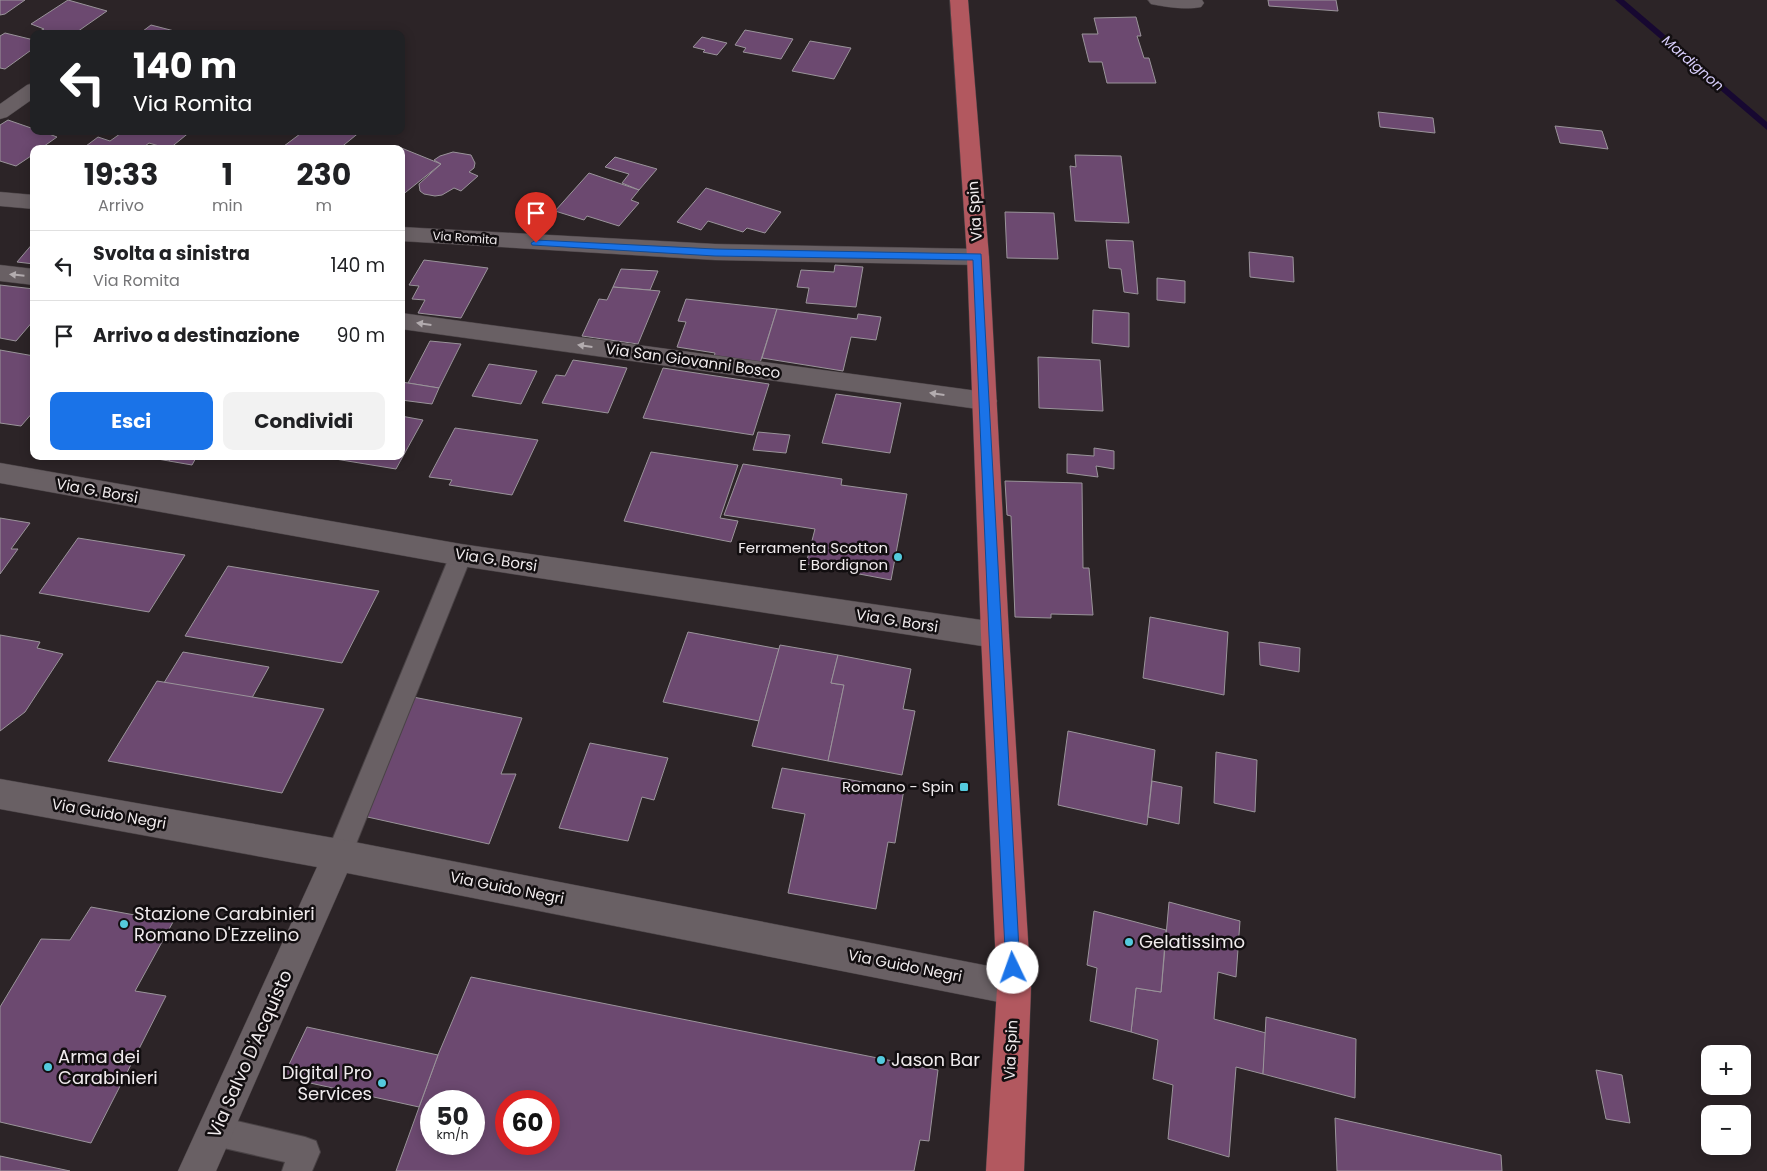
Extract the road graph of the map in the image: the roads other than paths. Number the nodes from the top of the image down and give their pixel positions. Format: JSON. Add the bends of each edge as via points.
{"nodes":[{"id":1,"x":959,"y":0,"type":"edge"},
{"id":2,"x":1157,"y":0,"type":"edge"},
{"id":3,"x":1195,"y":3,"type":"dead end"},
{"id":4,"x":30,"y":91,"type":"edge"},
{"id":5,"x":0,"y":113,"type":"edge"},
{"id":6,"x":0,"y":199,"type":"edge"},
{"id":7,"x":30,"y":202,"type":"edge"},
{"id":8,"x":405,"y":234,"type":"edge"},
{"id":9,"x":978,"y":256,"type":"junction"},
{"id":10,"x":0,"y":273,"type":"edge"},
{"id":11,"x":30,"y":277,"type":"edge"},
{"id":12,"x":405,"y":322,"type":"edge"},
{"id":13,"x":985,"y":401,"type":"junction"},
{"id":14,"x":0,"y":473,"type":"edge"},
{"id":15,"x":461,"y":555,"type":"junction"},
{"id":16,"x":994,"y":635,"type":"junction"},
{"id":17,"x":0,"y":794,"type":"edge"},
{"id":18,"x":339,"y":855,"type":"junction"},
{"id":19,"x":1014,"y":988,"type":"junction"},
{"id":20,"x":215,"y":1131,"type":"junction"},
{"id":21,"x":197,"y":1171,"type":"edge"},
{"id":22,"x":297,"y":1171,"type":"edge"},
{"id":23,"x":1004,"y":1171,"type":"edge"}],
"edges":[{"from":1,"to":9,"type":"main road","name":"Via Spin"},
{"from":2,"to":3,"type":"street"},
{"from":4,"to":5,"type":"street"},
{"from":6,"to":7,"type":"street"},
{"from":8,"to":9,"type":"street","name":"Via Romita","via":[[715,252]]},
{"from":9,"to":13,"type":"main road","name":"Via Spin"},
{"from":11,"to":10,"type":"street","one_way":true},
{"from":13,"to":12,"type":"street","name":"Via San Giovanni Bosco","one_way":true},
{"from":13,"to":16,"type":"main road","name":"Via Spin"},
{"from":14,"to":15,"type":"street","name":"Via G. Borsi"},
{"from":15,"to":16,"type":"street","name":"Via G. Borsi"},
{"from":15,"to":18,"type":"lane"},
{"from":16,"to":19,"type":"main road","name":"Via Spin"},
{"from":17,"to":18,"type":"street","name":"Via Guido Negri"},
{"from":18,"to":19,"type":"street","name":"Via Guido Negri"},
{"from":18,"to":20,"type":"street","name":"Via Salvo D'Acquisto"},
{"from":19,"to":23,"type":"main road","name":"Via Spin"},
{"from":20,"to":21,"type":"street","name":"Via Salvo D'Acquisto"},
{"from":20,"to":22,"type":"lane","via":[[305,1152]]}]}
